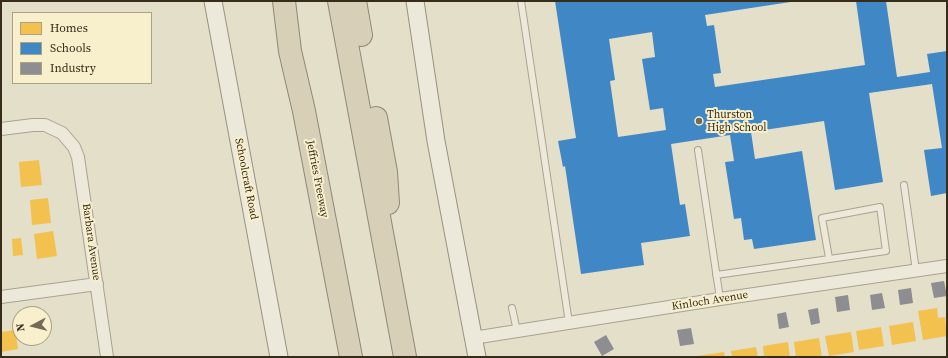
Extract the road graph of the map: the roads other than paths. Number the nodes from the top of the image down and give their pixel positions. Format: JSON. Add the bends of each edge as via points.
{"nodes":[{"id":1,"x":213,"y":1,"type":"edge"},
{"id":2,"x":276,"y":1,"type":"edge"},
{"id":3,"x":284,"y":1,"type":"edge"},
{"id":4,"x":339,"y":1,"type":"edge"},
{"id":5,"x":355,"y":1,"type":"edge"},
{"id":6,"x":415,"y":1,"type":"edge"},
{"id":7,"x":521,"y":1,"type":"edge"},
{"id":8,"x":290,"y":51,"type":"junction"},
{"id":9,"x":1,"y":129,"type":"edge"},
{"id":10,"x":698,"y":150,"type":"dead end"},
{"id":11,"x":904,"y":185,"type":"dead end"},
{"id":12,"x":829,"y":258,"type":"junction"},
{"id":13,"x":947,"y":266,"type":"edge"},
{"id":14,"x":916,"y":271,"type":"junction"},
{"id":15,"x":716,"y":275,"type":"junction"},
{"id":16,"x":390,"y":278,"type":"junction"},
{"id":17,"x":97,"y":284,"type":"junction"},
{"id":18,"x":1,"y":297,"type":"edge"},
{"id":19,"x":720,"y":299,"type":"junction"},
{"id":20,"x":512,"y":308,"type":"dead end"},
{"id":21,"x":569,"y":323,"type":"junction"},
{"id":22,"x":517,"y":331,"type":"junction"},
{"id":23,"x":473,"y":338,"type":"junction"},
{"id":24,"x":107,"y":357,"type":"edge"},
{"id":25,"x":280,"y":357,"type":"edge"},
{"id":26,"x":351,"y":357,"type":"edge"},
{"id":27,"x":405,"y":357,"type":"edge"},
{"id":28,"x":476,"y":357,"type":"edge"}],
"edges":[{"from":1,"to":25,"type":"main road","name":"Schoolcraft Road"},
{"from":2,"to":8,"type":"highway"},
{"from":3,"to":8,"type":"highway","name":"Jeffries Freeway"},
{"from":4,"to":16,"type":"highway"},
{"from":5,"to":16,"type":"highway","via":[[386,172]]},
{"from":6,"to":23,"type":"main road","via":[[436,141]]},
{"from":7,"to":21,"type":"lane"},
{"from":8,"to":26,"type":"highway","name":"Jeffries Freeway"},
{"from":9,"to":17,"type":"street","name":"Barbara Avenue","via":[[45,125],[62,133],[74,147],[78,157]]},
{"from":10,"to":15,"type":"lane"},
{"from":11,"to":14,"type":"lane"},
{"from":12,"to":12,"type":"lane","via":[[886,251],[880,207],[822,218]]},
{"from":12,"to":15,"type":"lane"},
{"from":13,"to":14,"type":"street","name":"Kinloch Avenue"},
{"from":14,"to":19,"type":"street","name":"Kinloch Avenue"},
{"from":15,"to":19,"type":"lane"},
{"from":16,"to":27,"type":"highway"},
{"from":17,"to":18,"type":"street"},
{"from":17,"to":24,"type":"street","name":"Barbara Avenue"},
{"from":19,"to":21,"type":"street","name":"Kinloch Avenue"},
{"from":20,"to":22,"type":"lane"},
{"from":21,"to":22,"type":"street","name":"Kinloch Avenue"},
{"from":22,"to":23,"type":"street","name":"Kinloch Avenue"},
{"from":23,"to":28,"type":"main road"}]}
